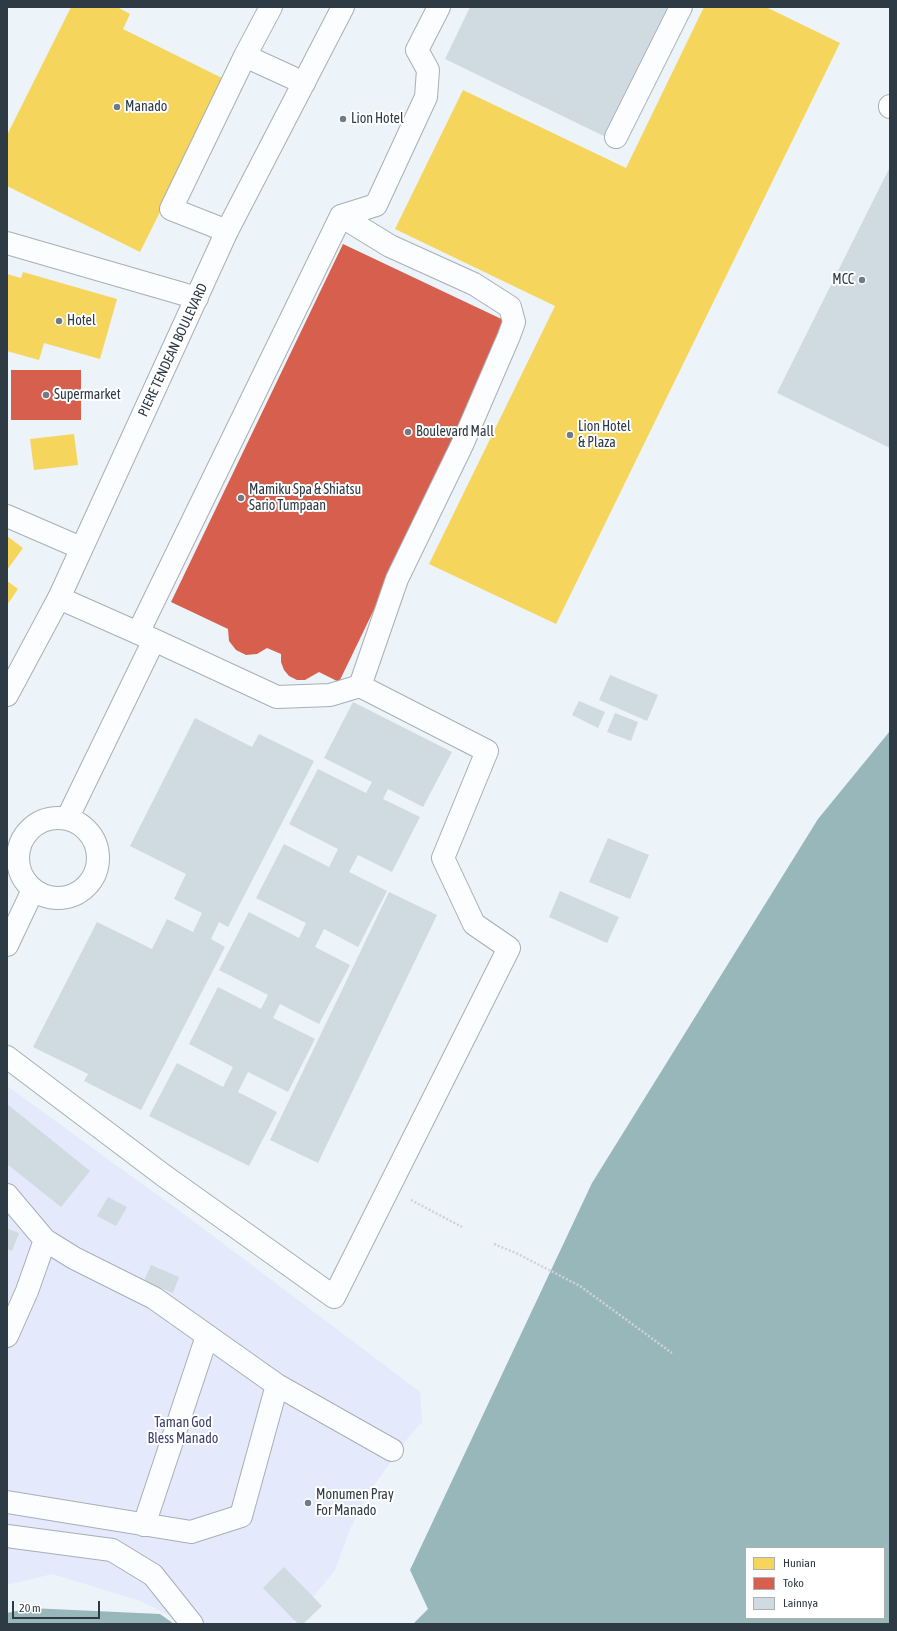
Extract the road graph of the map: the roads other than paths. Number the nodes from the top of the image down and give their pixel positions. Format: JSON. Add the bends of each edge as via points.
{"nodes":[{"id":1,"x":271,"y":7,"type":"edge"},
{"id":2,"x":343,"y":7,"type":"edge"},
{"id":3,"x":439,"y":7,"type":"edge"},
{"id":4,"x":681,"y":7,"type":"edge"},
{"id":5,"x":245,"y":56,"type":"junction"},
{"id":6,"x":304,"y":84,"type":"junction"},
{"id":7,"x":616,"y":137,"type":"dead end"},
{"id":8,"x":341,"y":216,"type":"junction"},
{"id":9,"x":227,"y":231,"type":"junction"},
{"id":10,"x":7,"y":243,"type":"edge"},
{"id":11,"x":197,"y":298,"type":"junction"},
{"id":12,"x":7,"y":516,"type":"edge"},
{"id":13,"x":81,"y":548,"type":"junction"},
{"id":14,"x":59,"y":598,"type":"junction"},
{"id":15,"x":146,"y":636,"type":"junction"},
{"id":16,"x":360,"y":686,"type":"junction"},
{"id":17,"x":7,"y":695,"type":"edge"},
{"id":18,"x":67,"y":819,"type":"junction"},
{"id":19,"x":33,"y":890,"type":"junction"},
{"id":20,"x":7,"y":945,"type":"edge"},
{"id":21,"x":7,"y":1057,"type":"edge"},
{"id":22,"x":7,"y":1195,"type":"edge"},
{"id":23,"x":45,"y":1240,"type":"junction"},
{"id":24,"x":7,"y":1336,"type":"edge"},
{"id":25,"x":207,"y":1336,"type":"junction"},
{"id":26,"x":277,"y":1385,"type":"junction"},
{"id":27,"x":392,"y":1450,"type":"dead end"},
{"id":28,"x":7,"y":1502,"type":"edge"},
{"id":29,"x":144,"y":1525,"type":"junction"},
{"id":30,"x":7,"y":1536,"type":"edge"},
{"id":31,"x":192,"y":1624,"type":"edge"}],
"edges":[{"from":1,"to":5,"type":"main road"},
{"from":2,"to":6,"type":"main road","name":"PIERE TENDEAN BOULEVARD"},
{"from":3,"to":8,"type":"main road","via":[[417,50],[428,70],[426,97],[376,205]]},
{"from":4,"to":7,"type":"main road"},
{"from":5,"to":6,"type":"main road"},
{"from":5,"to":9,"type":"main road","via":[[171,209]]},
{"from":6,"to":9,"type":"main road","name":"PIERE TENDEAN BOULEVARD"},
{"from":8,"to":15,"type":"main road"},
{"from":8,"to":16,"type":"main road","via":[[390,246],[474,284],[510,308],[514,322],[462,445],[397,579]]},
{"from":9,"to":11,"type":"main road","name":"PIERE TENDEAN BOULEVARD"},
{"from":10,"to":11,"type":"main road"},
{"from":11,"to":13,"type":"main road","name":"PIERE TENDEAN BOULEVARD"},
{"from":12,"to":13,"type":"main road"},
{"from":13,"to":14,"type":"main road","name":"PIERE TENDEAN BOULEVARD"},
{"from":14,"to":15,"type":"main road"},
{"from":14,"to":17,"type":"main road","name":"PIERE TENDEAN BOULEVARD"},
{"from":15,"to":16,"type":"main road","via":[[277,697],[330,695]]},
{"from":15,"to":18,"type":"main road"},
{"from":16,"to":21,"type":"main road","via":[[488,751],[443,858],[474,924],[509,948],[334,1296],[163,1175]]},
{"from":18,"to":19,"type":"main road","via":[[57,818],[36,824],[27,831],[21,841],[17,862],[23,878]]},
{"from":18,"to":19,"type":"main road","via":[[88,831],[94,841],[98,852],[95,876],[83,889],[67,897],[55,899]]},
{"from":19,"to":20,"type":"main road"},
{"from":22,"to":23,"type":"main road"},
{"from":23,"to":24,"type":"main road","via":[[27,1291]]},
{"from":23,"to":25,"type":"main road","via":[[74,1258],[154,1298]]},
{"from":25,"to":26,"type":"main road"},
{"from":25,"to":29,"type":"main road"},
{"from":26,"to":27,"type":"main road"},
{"from":26,"to":29,"type":"main road","via":[[241,1516],[191,1532]]},
{"from":28,"to":29,"type":"main road"},
{"from":30,"to":31,"type":"main road","via":[[112,1550],[153,1575]]}]}
